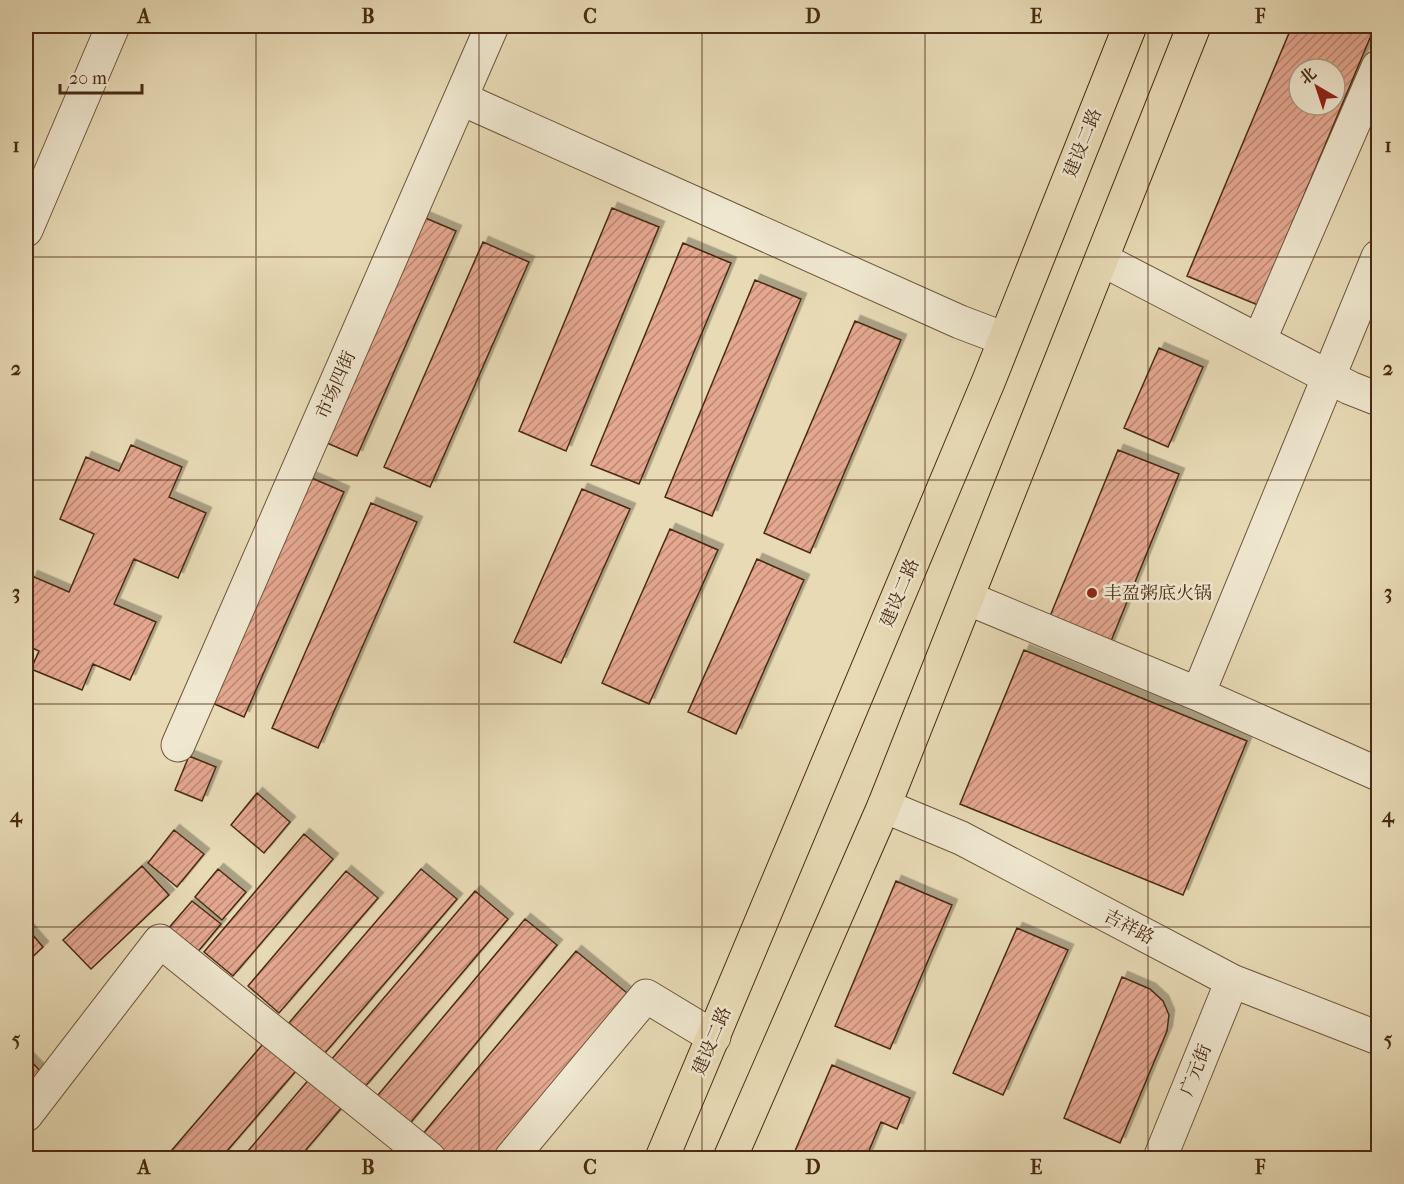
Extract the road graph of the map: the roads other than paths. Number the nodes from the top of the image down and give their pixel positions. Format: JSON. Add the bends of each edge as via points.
{"nodes":[{"id":1,"x":113,"y":26,"type":"edge"},
{"id":2,"x":492,"y":26,"type":"edge"},
{"id":3,"x":1130,"y":26,"type":"edge"},
{"id":4,"x":1194,"y":26,"type":"edge"},
{"id":5,"x":1378,"y":68,"type":"edge"},
{"id":6,"x":462,"y":99,"type":"junction"},
{"id":7,"x":26,"y":230,"type":"edge"},
{"id":8,"x":1378,"y":257,"type":"edge"},
{"id":9,"x":1103,"y":260,"type":"junction"},
{"id":10,"x":1005,"y":339,"type":"junction"},
{"id":11,"x":1259,"y":341,"type":"junction"},
{"id":12,"x":1329,"y":377,"type":"junction"},
{"id":13,"x":1378,"y":399,"type":"edge"},
{"id":14,"x":967,"y":598,"type":"junction"},
{"id":15,"x":1198,"y":694,"type":"junction"},
{"id":16,"x":178,"y":745,"type":"dead end"},
{"id":17,"x":1378,"y":774,"type":"edge"},
{"id":18,"x":884,"y":806,"type":"junction"},
{"id":19,"x":1232,"y":981,"type":"junction"},
{"id":20,"x":714,"y":1037,"type":"junction"},
{"id":21,"x":1378,"y":1038,"type":"edge"},
{"id":22,"x":26,"y":1115,"type":"edge"},
{"id":23,"x":429,"y":1158,"type":"edge"},
{"id":24,"x":511,"y":1158,"type":"edge"},
{"id":25,"x":662,"y":1158,"type":"edge"},
{"id":26,"x":730,"y":1158,"type":"edge"},
{"id":27,"x":1160,"y":1158,"type":"edge"}],
"edges":[{"from":1,"to":7,"type":"street"},
{"from":2,"to":6,"type":"street","name":"市场四街"},
{"from":3,"to":10,"type":"main road","name":"建设二路"},
{"from":4,"to":9,"type":"main road"},
{"from":5,"to":11,"type":"street"},
{"from":6,"to":10,"type":"street"},
{"from":6,"to":16,"type":"street","name":"市场四街"},
{"from":8,"to":12,"type":"street"},
{"from":9,"to":11,"type":"street"},
{"from":9,"to":14,"type":"main road"},
{"from":10,"to":20,"type":"main road","name":"建设二路"},
{"from":11,"to":12,"type":"street"},
{"from":12,"to":13,"type":"street"},
{"from":12,"to":15,"type":"street"},
{"from":14,"to":15,"type":"street"},
{"from":14,"to":18,"type":"main road"},
{"from":15,"to":17,"type":"street"},
{"from":18,"to":19,"type":"street","name":"吉祥路","via":[[961,838]]},
{"from":18,"to":26,"type":"main road"},
{"from":19,"to":21,"type":"street","name":"吉祥路"},
{"from":19,"to":27,"type":"street","name":"广元街"},
{"from":20,"to":24,"type":"street","via":[[646,996]]},
{"from":20,"to":25,"type":"main road","name":"建设二路"},
{"from":22,"to":23,"type":"street","via":[[160,941]]}]}
